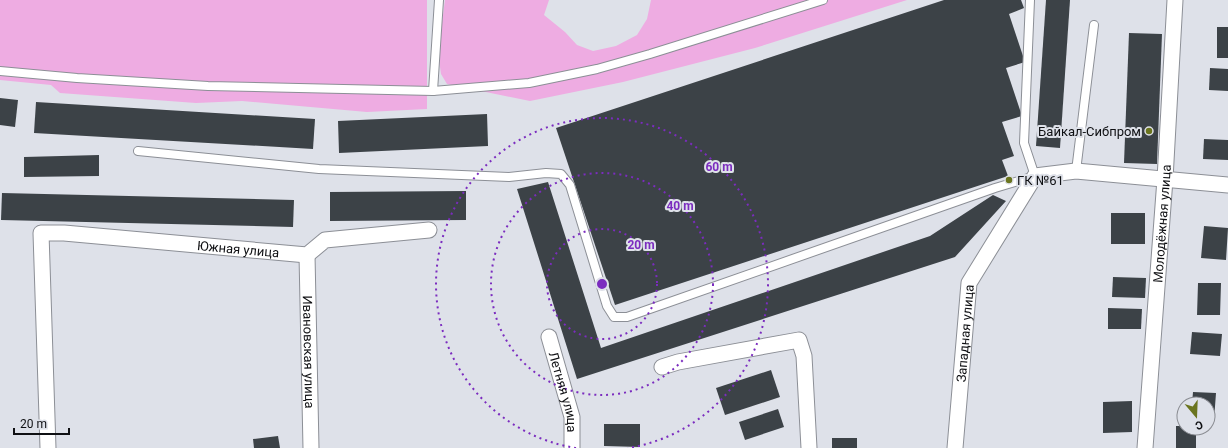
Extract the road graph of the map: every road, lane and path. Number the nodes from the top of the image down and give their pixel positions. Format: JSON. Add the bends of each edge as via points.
{"nodes":[{"id":1,"x":439,"y":0,"type":"edge"},
{"id":2,"x":824,"y":0,"type":"edge"},
{"id":3,"x":1030,"y":0,"type":"edge"},
{"id":4,"x":1175,"y":0,"type":"edge"},
{"id":5,"x":1094,"y":25,"type":"dead end"},
{"id":6,"x":0,"y":71,"type":"edge"},
{"id":7,"x":433,"y":91,"type":"junction"},
{"id":8,"x":138,"y":151,"type":"dead end"},
{"id":9,"x":1076,"y":171,"type":"junction"},
{"id":10,"x":1035,"y":176,"type":"junction"},
{"id":11,"x":1164,"y":180,"type":"junction"},
{"id":12,"x":1228,"y":185,"type":"edge"},
{"id":13,"x":429,"y":230,"type":"dead end"},
{"id":14,"x":307,"y":255,"type":"junction"},
{"id":15,"x":549,"y":337,"type":"dead end"},
{"id":16,"x":662,"y":367,"type":"dead end"},
{"id":17,"x":48,"y":448,"type":"edge"},
{"id":18,"x":311,"y":448,"type":"edge"},
{"id":19,"x":572,"y":448,"type":"edge"},
{"id":20,"x":809,"y":448,"type":"edge"},
{"id":21,"x":955,"y":448,"type":"edge"},
{"id":22,"x":1145,"y":448,"type":"edge"}],
"edges":[{"from":1,"to":7,"type":"lane"},
{"from":2,"to":7,"type":"lane","via":[[597,69],[529,83]]},
{"from":3,"to":10,"type":"lane","via":[[1024,143]]},
{"from":4,"to":11,"type":"street","name":"Молодёжная улица"},
{"from":5,"to":9,"type":"lane"},
{"from":6,"to":7,"type":"lane","via":[[208,86]]},
{"from":8,"to":10,"type":"lane","via":[[319,169],[509,177],[561,174],[570,185],[607,306],[614,317],[627,317]]},
{"from":9,"to":10,"type":"street"},
{"from":9,"to":11,"type":"street"},
{"from":10,"to":21,"type":"street","name":"Западная улица","via":[[969,283]]},
{"from":11,"to":12,"type":"street"},
{"from":11,"to":22,"type":"street","name":"Молодёжная улица"},
{"from":13,"to":14,"type":"street","via":[[326,240]]},
{"from":14,"to":17,"type":"street","name":"Южная улица","via":[[42,233]]},
{"from":14,"to":18,"type":"street","name":"Ивановская улица"},
{"from":15,"to":19,"type":"street","name":"Летняя улица","via":[[572,417]]},
{"from":16,"to":20,"type":"street","via":[[800,340],[804,356]]}]}
